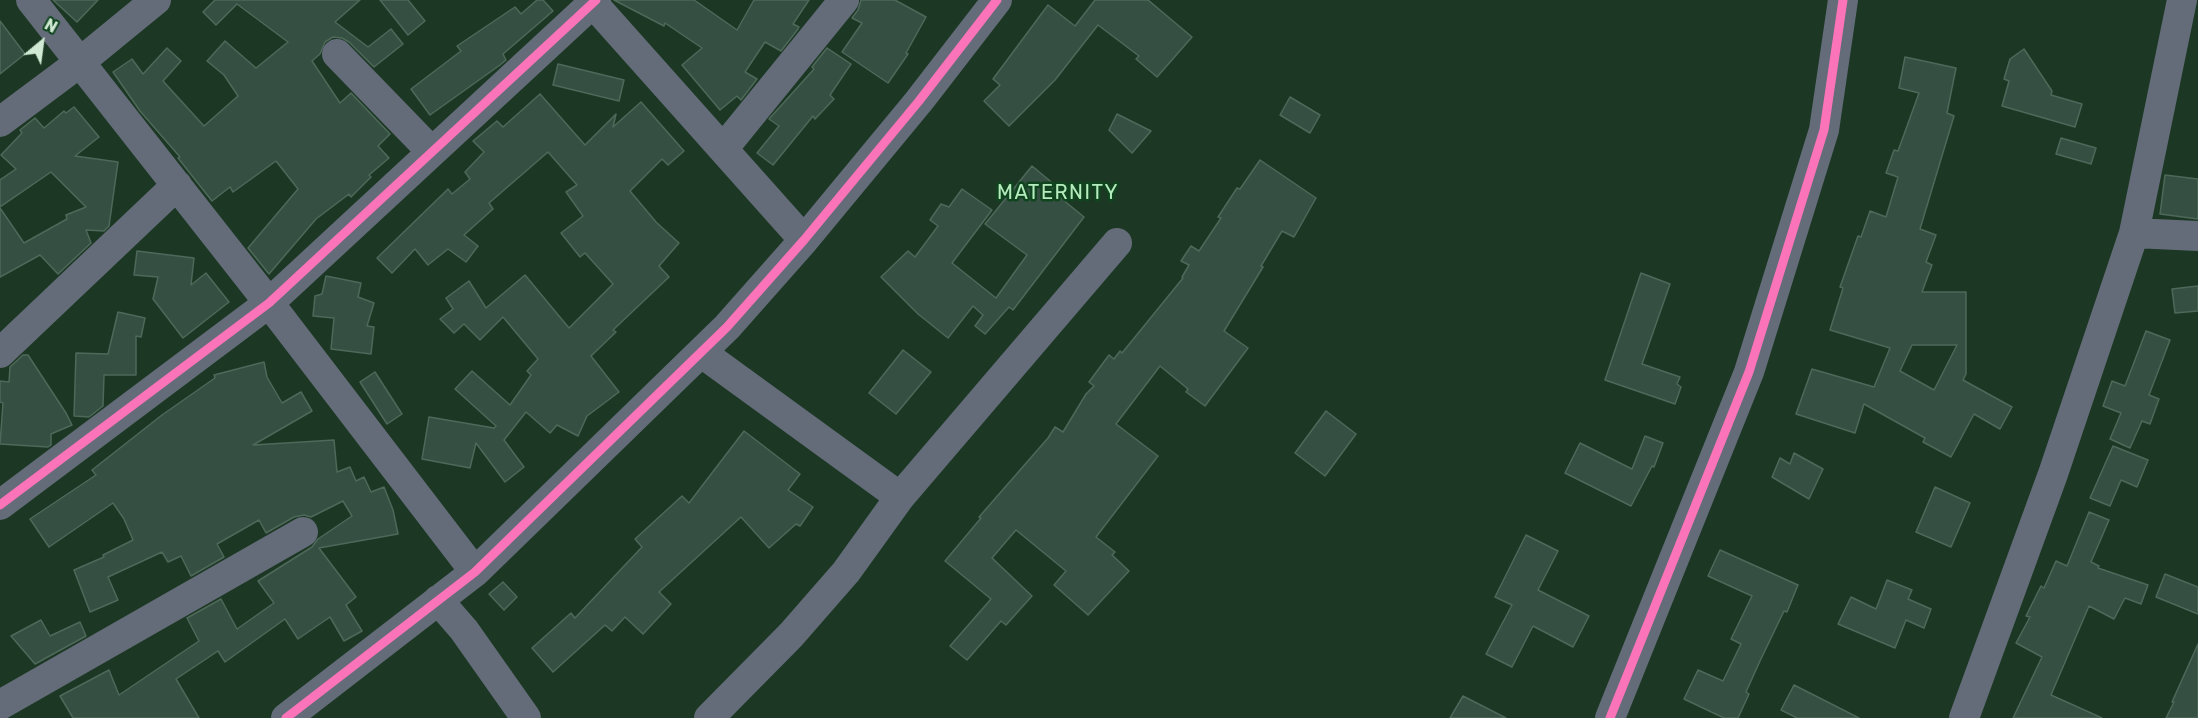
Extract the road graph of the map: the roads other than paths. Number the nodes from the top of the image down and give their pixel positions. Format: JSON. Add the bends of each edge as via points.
{"nodes":[{"id":1,"x":31,"y":0,"type":"edge"},
{"id":2,"x":156,"y":0,"type":"edge"},
{"id":3,"x":844,"y":0,"type":"edge"},
{"id":4,"x":997,"y":0,"type":"edge"},
{"id":5,"x":1843,"y":0,"type":"edge"},
{"id":6,"x":2182,"y":0,"type":"edge"},
{"id":7,"x":593,"y":1,"type":"edge"},
{"id":8,"x":337,"y":54,"type":"dead end"},
{"id":9,"x":79,"y":63,"type":"junction"},
{"id":10,"x":0,"y":122,"type":"edge"},
{"id":11,"x":723,"y":149,"type":"junction"},
{"id":12,"x":432,"y":152,"type":"junction"},
{"id":13,"x":177,"y":185,"type":"junction"},
{"id":14,"x":2134,"y":233,"type":"junction"},
{"id":15,"x":2198,"y":236,"type":"edge"},
{"id":16,"x":804,"y":240,"type":"junction"},
{"id":17,"x":1117,"y":243,"type":"dead end"},
{"id":18,"x":269,"y":303,"type":"junction"},
{"id":19,"x":702,"y":352,"type":"junction"},
{"id":20,"x":0,"y":353,"type":"edge"},
{"id":21,"x":900,"y":497,"type":"junction"},
{"id":22,"x":0,"y":505,"type":"edge"},
{"id":23,"x":303,"y":532,"type":"dead end"},
{"id":24,"x":475,"y":572,"type":"junction"},
{"id":25,"x":438,"y":600,"type":"junction"},
{"id":26,"x":0,"y":705,"type":"edge"},
{"id":27,"x":286,"y":718,"type":"edge"},
{"id":28,"x":526,"y":718,"type":"edge"},
{"id":29,"x":708,"y":718,"type":"edge"},
{"id":30,"x":1610,"y":718,"type":"edge"},
{"id":31,"x":1964,"y":718,"type":"edge"}],
"edges":[{"from":1,"to":9,"type":"street"},
{"from":2,"to":9,"type":"street"},
{"from":3,"to":11,"type":"street"},
{"from":4,"to":16,"type":"street"},
{"from":5,"to":30,"type":"street","via":[[1824,130],[1749,372]]},
{"from":6,"to":14,"type":"street"},
{"from":7,"to":11,"type":"street"},
{"from":7,"to":12,"type":"street"},
{"from":8,"to":12,"type":"street"},
{"from":9,"to":10,"type":"street"},
{"from":9,"to":13,"type":"street"},
{"from":11,"to":16,"type":"street"},
{"from":12,"to":18,"type":"street"},
{"from":13,"to":18,"type":"street"},
{"from":13,"to":20,"type":"street"},
{"from":14,"to":15,"type":"street"},
{"from":14,"to":31,"type":"street","via":[[2053,474]]},
{"from":16,"to":19,"type":"street"},
{"from":17,"to":21,"type":"street"},
{"from":18,"to":22,"type":"street"},
{"from":18,"to":24,"type":"street"},
{"from":19,"to":21,"type":"street"},
{"from":19,"to":24,"type":"street"},
{"from":21,"to":29,"type":"street","via":[[846,572],[791,635]]},
{"from":23,"to":26,"type":"street"},
{"from":24,"to":25,"type":"street"},
{"from":25,"to":27,"type":"street"},
{"from":25,"to":28,"type":"street"}]}
